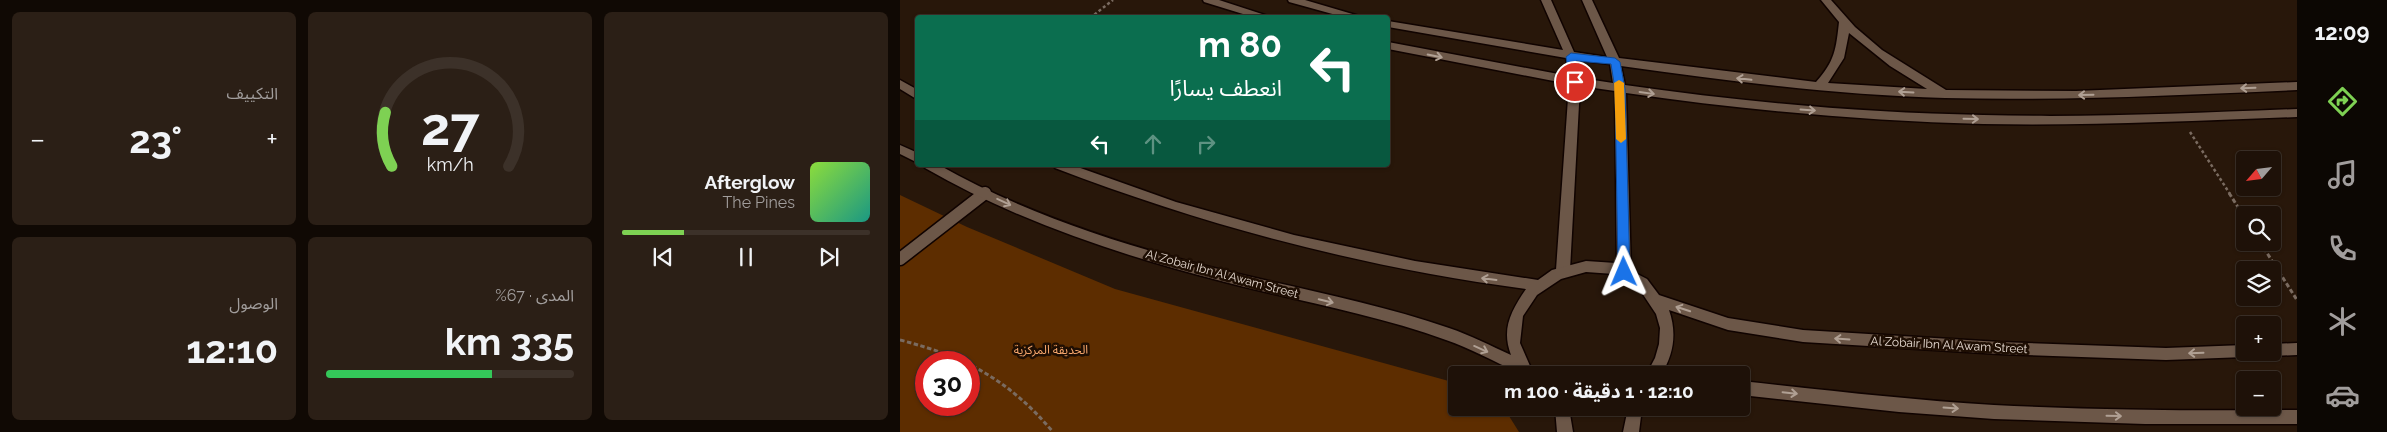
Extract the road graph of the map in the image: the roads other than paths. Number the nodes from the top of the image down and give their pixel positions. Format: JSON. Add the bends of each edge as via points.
{"nodes":[{"id":1,"x":1208,"y":0,"type":"edge"},
{"id":2,"x":1293,"y":0,"type":"edge"},
{"id":3,"x":1546,"y":0,"type":"edge"},
{"id":4,"x":1586,"y":0,"type":"edge"},
{"id":5,"x":1826,"y":0,"type":"edge"},
{"id":6,"x":1259,"y":15,"type":"edge"},
{"id":7,"x":1350,"y":15,"type":"edge"},
{"id":8,"x":1390,"y":24,"type":"edge"},
{"id":9,"x":1844,"y":24,"type":"junction"},
{"id":10,"x":1390,"y":46,"type":"edge"},
{"id":11,"x":1571,"y":57,"type":"junction"},
{"id":12,"x":1615,"y":62,"type":"junction"},
{"id":13,"x":1575,"y":82,"type":"junction"},
{"id":14,"x":900,"y":84,"type":"edge"},
{"id":15,"x":2297,"y":86,"type":"edge"},
{"id":16,"x":1818,"y":87,"type":"junction"},
{"id":17,"x":1620,"y":89,"type":"junction"},
{"id":18,"x":915,"y":94,"type":"edge"},
{"id":19,"x":1944,"y":94,"type":"junction"},
{"id":20,"x":2297,"y":113,"type":"edge"},
{"id":21,"x":900,"y":148,"type":"edge"},
{"id":22,"x":915,"y":156,"type":"edge"},
{"id":23,"x":933,"y":167,"type":"edge"},
{"id":24,"x":1064,"y":167,"type":"edge"},
{"id":25,"x":985,"y":193,"type":"junction"},
{"id":26,"x":900,"y":259,"type":"edge"},
{"id":27,"x":1563,"y":270,"type":"junction"},
{"id":28,"x":1624,"y":272,"type":"junction"},
{"id":29,"x":1537,"y":285,"type":"junction"},
{"id":30,"x":1658,"y":301,"type":"junction"},
{"id":31,"x":2281,"y":350,"type":"edge"},
{"id":32,"x":2297,"y":350,"type":"edge"},
{"id":33,"x":2236,"y":351,"type":"edge"},
{"id":34,"x":1514,"y":366,"type":"edge"},
{"id":35,"x":1522,"y":366,"type":"edge"},
{"id":36,"x":1659,"y":366,"type":"edge"},
{"id":37,"x":1750,"y":389,"type":"edge"},
{"id":38,"x":1563,"y":416,"type":"edge"},
{"id":39,"x":1634,"y":416,"type":"edge"},
{"id":40,"x":2297,"y":417,"type":"edge"},
{"id":41,"x":1565,"y":432,"type":"edge"},
{"id":42,"x":1631,"y":432,"type":"edge"}],
"edges":[{"from":1,"to":6,"type":"street"},
{"from":2,"to":7,"type":"street"},
{"from":3,"to":11,"type":"street"},
{"from":4,"to":12,"type":"street"},
{"from":5,"to":9,"type":"street"},
{"from":8,"to":11,"type":"street"},
{"from":9,"to":16,"type":"street","via":[[1840,57]]},
{"from":9,"to":19,"type":"street","via":[[1897,67]]},
{"from":10,"to":13,"type":"street","one_way":true},
{"from":11,"to":12,"type":"street"},
{"from":11,"to":13,"type":"street"},
{"from":16,"to":12,"type":"street","one_way":true},
{"from":12,"to":17,"type":"street"},
{"from":13,"to":17,"type":"street"},
{"from":13,"to":27,"type":"street"},
{"from":14,"to":18,"type":"street"},
{"from":15,"to":19,"type":"street","one_way":true,"via":[[2093,94]]},
{"from":19,"to":16,"type":"street","one_way":true},
{"from":17,"to":20,"type":"street","one_way":true,"via":[[1777,108],[1868,115],[2021,120]]},
{"from":17,"to":28,"type":"street"},
{"from":21,"to":22,"type":"street"},
{"from":23,"to":25,"type":"street","name":"Al Zobair Ibn Al Awam Street"},
{"from":29,"to":24,"type":"street","one_way":true,"via":[[1453,274],[1288,239],[1141,196]]},
{"from":25,"to":26,"type":"lane"},
{"from":25,"to":34,"type":"street","name":"Al Zobair Ibn Al Awam Street","one_way":true,"via":[[1112,244],[1448,334]]},
{"from":27,"to":28,"type":"street","via":[[1594,265]]},
{"from":27,"to":29,"type":"street"},
{"from":28,"to":30,"type":"street","via":[[1649,289]]},
{"from":29,"to":35,"type":"street","via":[[1522,302],[1514,322],[1514,345]]},
{"from":33,"to":30,"type":"street","name":"Al Zobair Ibn Al Awam Street","one_way":true,"via":[[2166,354],[1952,346],[1803,336],[1728,324]]},
{"from":30,"to":36,"type":"street","via":[[1666,320],[1668,342]]},
{"from":31,"to":32,"type":"street"},
{"from":37,"to":40,"type":"street","one_way":true,"via":[[1994,412]]},
{"from":38,"to":41,"type":"street"},
{"from":39,"to":42,"type":"street"}]}
